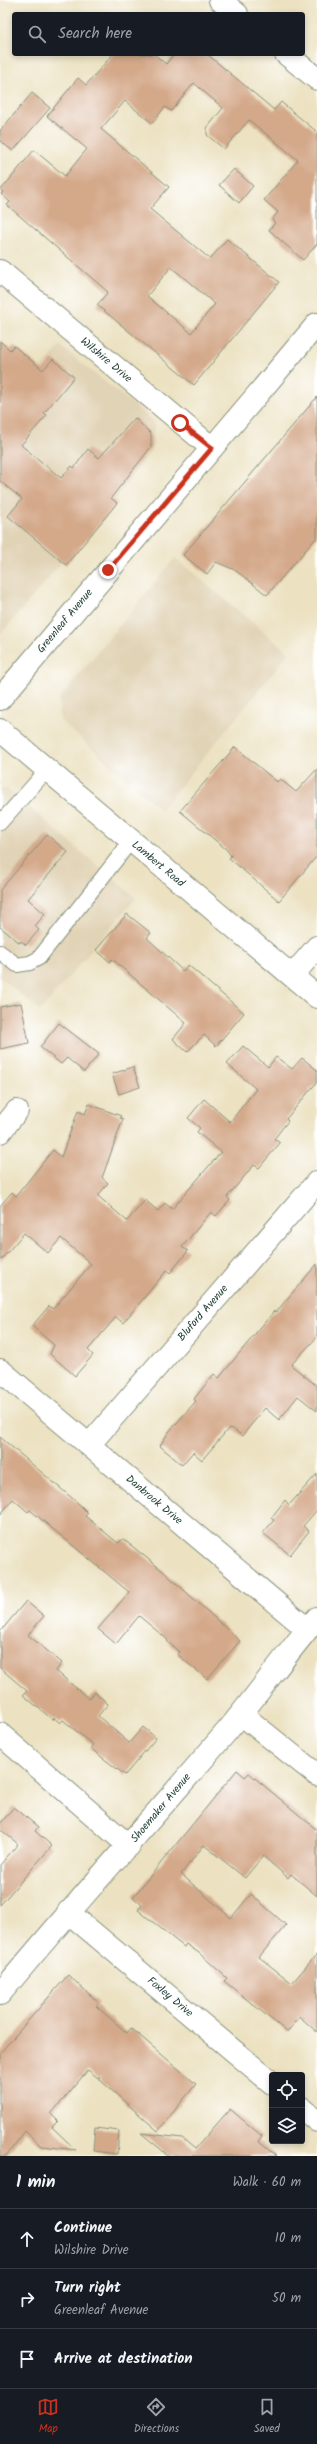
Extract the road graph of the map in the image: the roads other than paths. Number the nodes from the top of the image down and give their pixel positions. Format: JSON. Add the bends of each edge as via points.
{"nodes":[{"id":1,"x":220,"y":0,"type":"edge"},
{"id":2,"x":235,"y":12,"type":"edge"},
{"id":3,"x":288,"y":56,"type":"edge"},
{"id":4,"x":317,"y":80,"type":"edge"},
{"id":5,"x":0,"y":271,"type":"edge"},
{"id":6,"x":317,"y":324,"type":"edge"},
{"id":7,"x":212,"y":448,"type":"junction"},
{"id":8,"x":0,"y":699,"type":"edge"},
{"id":9,"x":0,"y":730,"type":"edge"},
{"id":10,"x":48,"y":769,"type":"junction"},
{"id":11,"x":0,"y":823,"type":"edge"},
{"id":12,"x":131,"y":841,"type":"junction"},
{"id":13,"x":317,"y":947,"type":"edge"},
{"id":14,"x":0,"y":952,"type":"edge"},
{"id":15,"x":293,"y":975,"type":"junction"},
{"id":16,"x":317,"y":997,"type":"edge"},
{"id":17,"x":17,"y":1111,"type":"dead end"},
{"id":18,"x":0,"y":1132,"type":"edge"},
{"id":19,"x":317,"y":1182,"type":"edge"},
{"id":20,"x":0,"y":1370,"type":"edge"},
{"id":21,"x":89,"y":1445,"type":"junction"},
{"id":22,"x":312,"y":1624,"type":"edge"},
{"id":23,"x":241,"y":1714,"type":"junction"},
{"id":24,"x":0,"y":1734,"type":"edge"},
{"id":25,"x":317,"y":1775,"type":"edge"},
{"id":26,"x":129,"y":1846,"type":"junction"},
{"id":27,"x":68,"y":1912,"type":"junction"},
{"id":28,"x":0,"y":1994,"type":"edge"},
{"id":29,"x":269,"y":2080,"type":"edge"},
{"id":30,"x":305,"y":2111,"type":"edge"},
{"id":31,"x":317,"y":2121,"type":"edge"}],
"edges":[{"from":1,"to":2,"type":"street"},
{"from":3,"to":4,"type":"street"},
{"from":5,"to":7,"type":"street","name":"Wilshire Drive"},
{"from":6,"to":7,"type":"street","name":"Greenleaf Avenue"},
{"from":7,"to":8,"type":"street","name":"Greenleaf Avenue"},
{"from":9,"to":10,"type":"street","name":"Lambert Road"},
{"from":10,"to":11,"type":"lane"},
{"from":10,"to":12,"type":"street","name":"Lambert Road"},
{"from":12,"to":14,"type":"lane","via":[[39,958],[30,963],[17,965]]},
{"from":12,"to":15,"type":"street","name":"Lambert Road"},
{"from":13,"to":15,"type":"street"},
{"from":15,"to":16,"type":"street","name":"Lambert Road"},
{"from":17,"to":18,"type":"street"},
{"from":19,"to":21,"type":"street","name":"Bluford Avenue"},
{"from":20,"to":21,"type":"street","name":"Danbrook Drive"},
{"from":21,"to":22,"type":"street","name":"Danbrook Drive"},
{"from":22,"to":23,"type":"street","name":"Shoemaker Avenue"},
{"from":23,"to":25,"type":"street"},
{"from":23,"to":26,"type":"street","name":"Shoemaker Avenue"},
{"from":24,"to":26,"type":"street"},
{"from":26,"to":27,"type":"street","name":"Shoemaker Avenue"},
{"from":27,"to":28,"type":"street","name":"Shoemaker Avenue"},
{"from":27,"to":29,"type":"street","name":"Foxley Drive"},
{"from":30,"to":31,"type":"street"}]}
